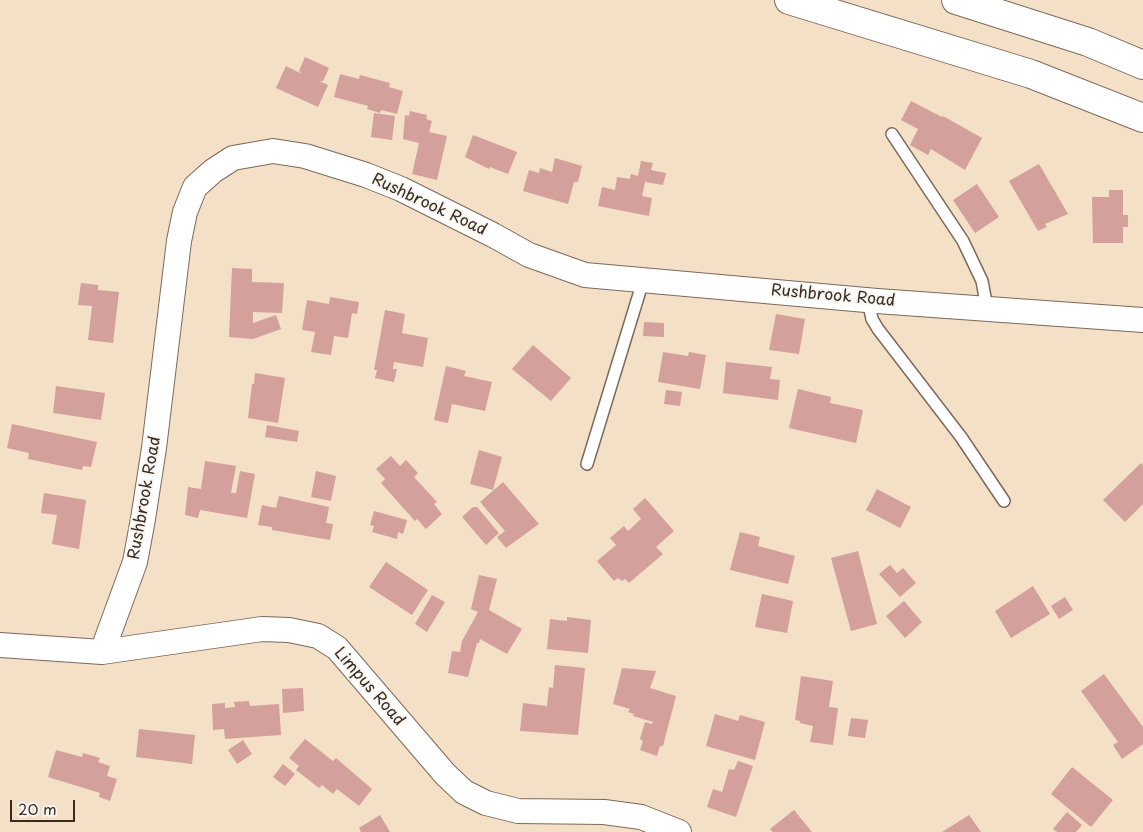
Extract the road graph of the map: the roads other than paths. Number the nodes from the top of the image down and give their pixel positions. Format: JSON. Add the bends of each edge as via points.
{"nodes":[{"id":1,"x":789,"y":0,"type":"edge"},
{"id":2,"x":956,"y":0,"type":"edge"},
{"id":3,"x":1143,"y":65,"type":"edge"},
{"id":4,"x":1143,"y":118,"type":"edge"},
{"id":5,"x":892,"y":134,"type":"dead end"},
{"id":6,"x":643,"y":280,"type":"junction"},
{"id":7,"x":868,"y":300,"type":"junction"},
{"id":8,"x":987,"y":308,"type":"junction"},
{"id":9,"x":1143,"y":320,"type":"edge"},
{"id":10,"x":587,"y":464,"type":"dead end"},
{"id":11,"x":1004,"y":501,"type":"dead end"},
{"id":12,"x":0,"y":645,"type":"edge"},
{"id":13,"x":102,"y":652,"type":"junction"},
{"id":14,"x":679,"y":832,"type":"edge"}],
"edges":[{"from":1,"to":4,"type":"highway","via":[[1031,74]]},
{"from":2,"to":3,"type":"highway","via":[[1088,42]]},
{"from":5,"to":8,"type":"lane","via":[[963,241],[982,281]]},
{"from":6,"to":7,"type":"street","name":"Rushbrook Road"},
{"from":6,"to":10,"type":"lane"},
{"from":6,"to":13,"type":"street","name":"Rushbrook Road","via":[[585,274],[553,265],[401,189],[305,156],[253,153],[234,158],[212,171],[195,187],[185,212],[142,528],[135,562]]},
{"from":7,"to":8,"type":"street","name":"Rushbrook Road"},
{"from":7,"to":11,"type":"lane","via":[[878,329],[961,437]]},
{"from":8,"to":9,"type":"street","name":"Rushbrook Road"},
{"from":12,"to":13,"type":"street","name":"Limpus Road"},
{"from":13,"to":14,"type":"street","name":"Limpus Road","via":[[262,629],[318,636],[337,648],[464,792],[486,803],[518,811],[604,812],[641,817]]}]}
